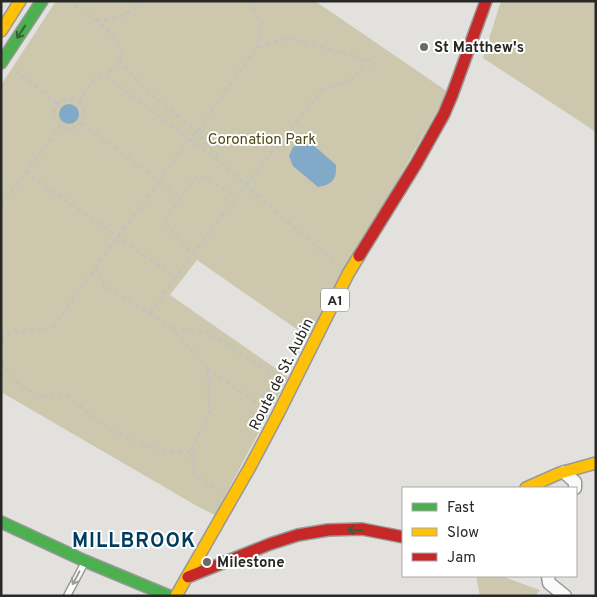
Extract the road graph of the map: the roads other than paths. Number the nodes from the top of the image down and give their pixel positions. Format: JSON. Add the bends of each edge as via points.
{"nodes":[{"id":1,"x":20,"y":1,"type":"edge"},
{"id":2,"x":42,"y":1,"type":"edge"},
{"id":3,"x":486,"y":1,"type":"edge"},
{"id":4,"x":1,"y":31,"type":"edge"},
{"id":5,"x":1,"y":63,"type":"edge"},
{"id":6,"x":596,"y":463,"type":"edge"},
{"id":7,"x":564,"y":472,"type":"junction"},
{"id":8,"x":528,"y":487,"type":"edge"},
{"id":9,"x":575,"y":487,"type":"edge"},
{"id":10,"x":1,"y":522,"type":"edge"},
{"id":11,"x":402,"y":537,"type":"edge"},
{"id":12,"x":85,"y":561,"type":"junction"},
{"id":13,"x":188,"y":577,"type":"junction"},
{"id":14,"x":548,"y":577,"type":"edge"},
{"id":15,"x":67,"y":596,"type":"edge"},
{"id":16,"x":169,"y":596,"type":"edge"},
{"id":17,"x":176,"y":596,"type":"edge"},
{"id":18,"x":565,"y":596,"type":"edge"}],
"edges":[{"from":1,"to":4,"type":"main road"},
{"from":2,"to":5,"type":"main road","one_way":true},
{"from":3,"to":13,"type":"main road","name":"Route de St. Aubin","number":"A1","via":[[444,114],[348,274],[277,416]]},
{"from":6,"to":7,"type":"main road"},
{"from":7,"to":8,"type":"main road"},
{"from":7,"to":9,"type":"street","via":[[575,482]]},
{"from":10,"to":12,"type":"main road"},
{"from":11,"to":13,"type":"main road","one_way":true,"via":[[362,530],[328,530],[298,535]]},
{"from":12,"to":15,"type":"lane","one_way":true},
{"from":12,"to":16,"type":"main road"},
{"from":13,"to":17,"type":"main road","name":"Route de St. Aubin","number":"A1"},
{"from":14,"to":18,"type":"street","via":[[549,583]]}]}
